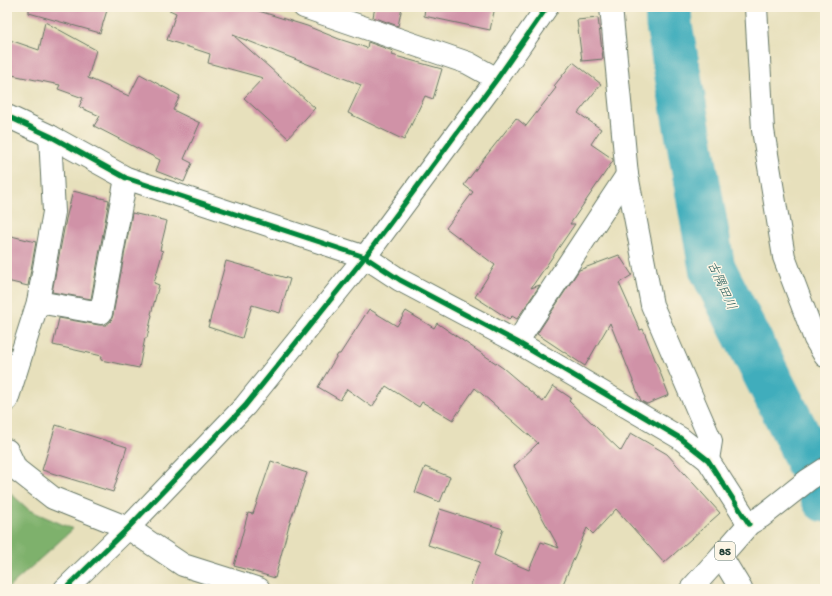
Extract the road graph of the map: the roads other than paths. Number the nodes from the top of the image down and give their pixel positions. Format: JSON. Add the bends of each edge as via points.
{"nodes":[{"id":1,"x":304,"y":7,"type":"edge"},
{"id":2,"x":547,"y":7,"type":"edge"},
{"id":3,"x":611,"y":7,"type":"edge"},
{"id":4,"x":756,"y":7,"type":"edge"},
{"id":5,"x":497,"y":78,"type":"junction"},
{"id":6,"x":7,"y":116,"type":"edge"},
{"id":7,"x":50,"y":136,"type":"junction"},
{"id":8,"x":627,"y":175,"type":"junction"},
{"id":9,"x":126,"y":178,"type":"junction"},
{"id":10,"x":365,"y":256,"type":"junction"},
{"id":11,"x":38,"y":302,"type":"junction"},
{"id":12,"x":517,"y":342,"type":"junction"},
{"id":13,"x":825,"y":356,"type":"edge"},
{"id":14,"x":7,"y":400,"type":"edge"},
{"id":15,"x":7,"y":450,"type":"edge"},
{"id":16,"x":708,"y":460,"type":"junction"},
{"id":17,"x":825,"y":469,"type":"edge"},
{"id":18,"x":755,"y":520,"type":"junction"},
{"id":19,"x":128,"y":528,"type":"junction"},
{"id":20,"x":721,"y":556,"type":"junction"},
{"id":21,"x":65,"y":589,"type":"edge"},
{"id":22,"x":259,"y":589,"type":"edge"},
{"id":23,"x":691,"y":589,"type":"edge"},
{"id":24,"x":741,"y":589,"type":"edge"}],
"edges":[{"from":1,"to":5,"type":"street","via":[[468,63]]},
{"from":2,"to":5,"type":"street"},
{"from":3,"to":8,"type":"street"},
{"from":4,"to":13,"type":"street","via":[[763,130],[784,257],[815,339]]},
{"from":5,"to":10,"type":"street"},
{"from":6,"to":7,"type":"street"},
{"from":7,"to":9,"type":"street"},
{"from":7,"to":11,"type":"street","via":[[54,212]]},
{"from":8,"to":12,"type":"street"},
{"from":8,"to":16,"type":"street","via":[[652,305],[711,441]]},
{"from":9,"to":10,"type":"street"},
{"from":9,"to":11,"type":"street","via":[[101,313]]},
{"from":10,"to":12,"type":"street","via":[[400,280]]},
{"from":10,"to":19,"type":"street","via":[[245,406]]},
{"from":11,"to":14,"type":"street"},
{"from":12,"to":16,"type":"street","via":[[680,438]]},
{"from":15,"to":19,"type":"street","via":[[16,469],[53,498]]},
{"from":16,"to":18,"type":"street"},
{"from":17,"to":18,"type":"street","number":"85"},
{"from":18,"to":20,"type":"street","number":"85"},
{"from":19,"to":21,"type":"street"},
{"from":19,"to":22,"type":"street","via":[[183,565]]},
{"from":20,"to":23,"type":"street","number":"85"},
{"from":20,"to":24,"type":"street"}]}
